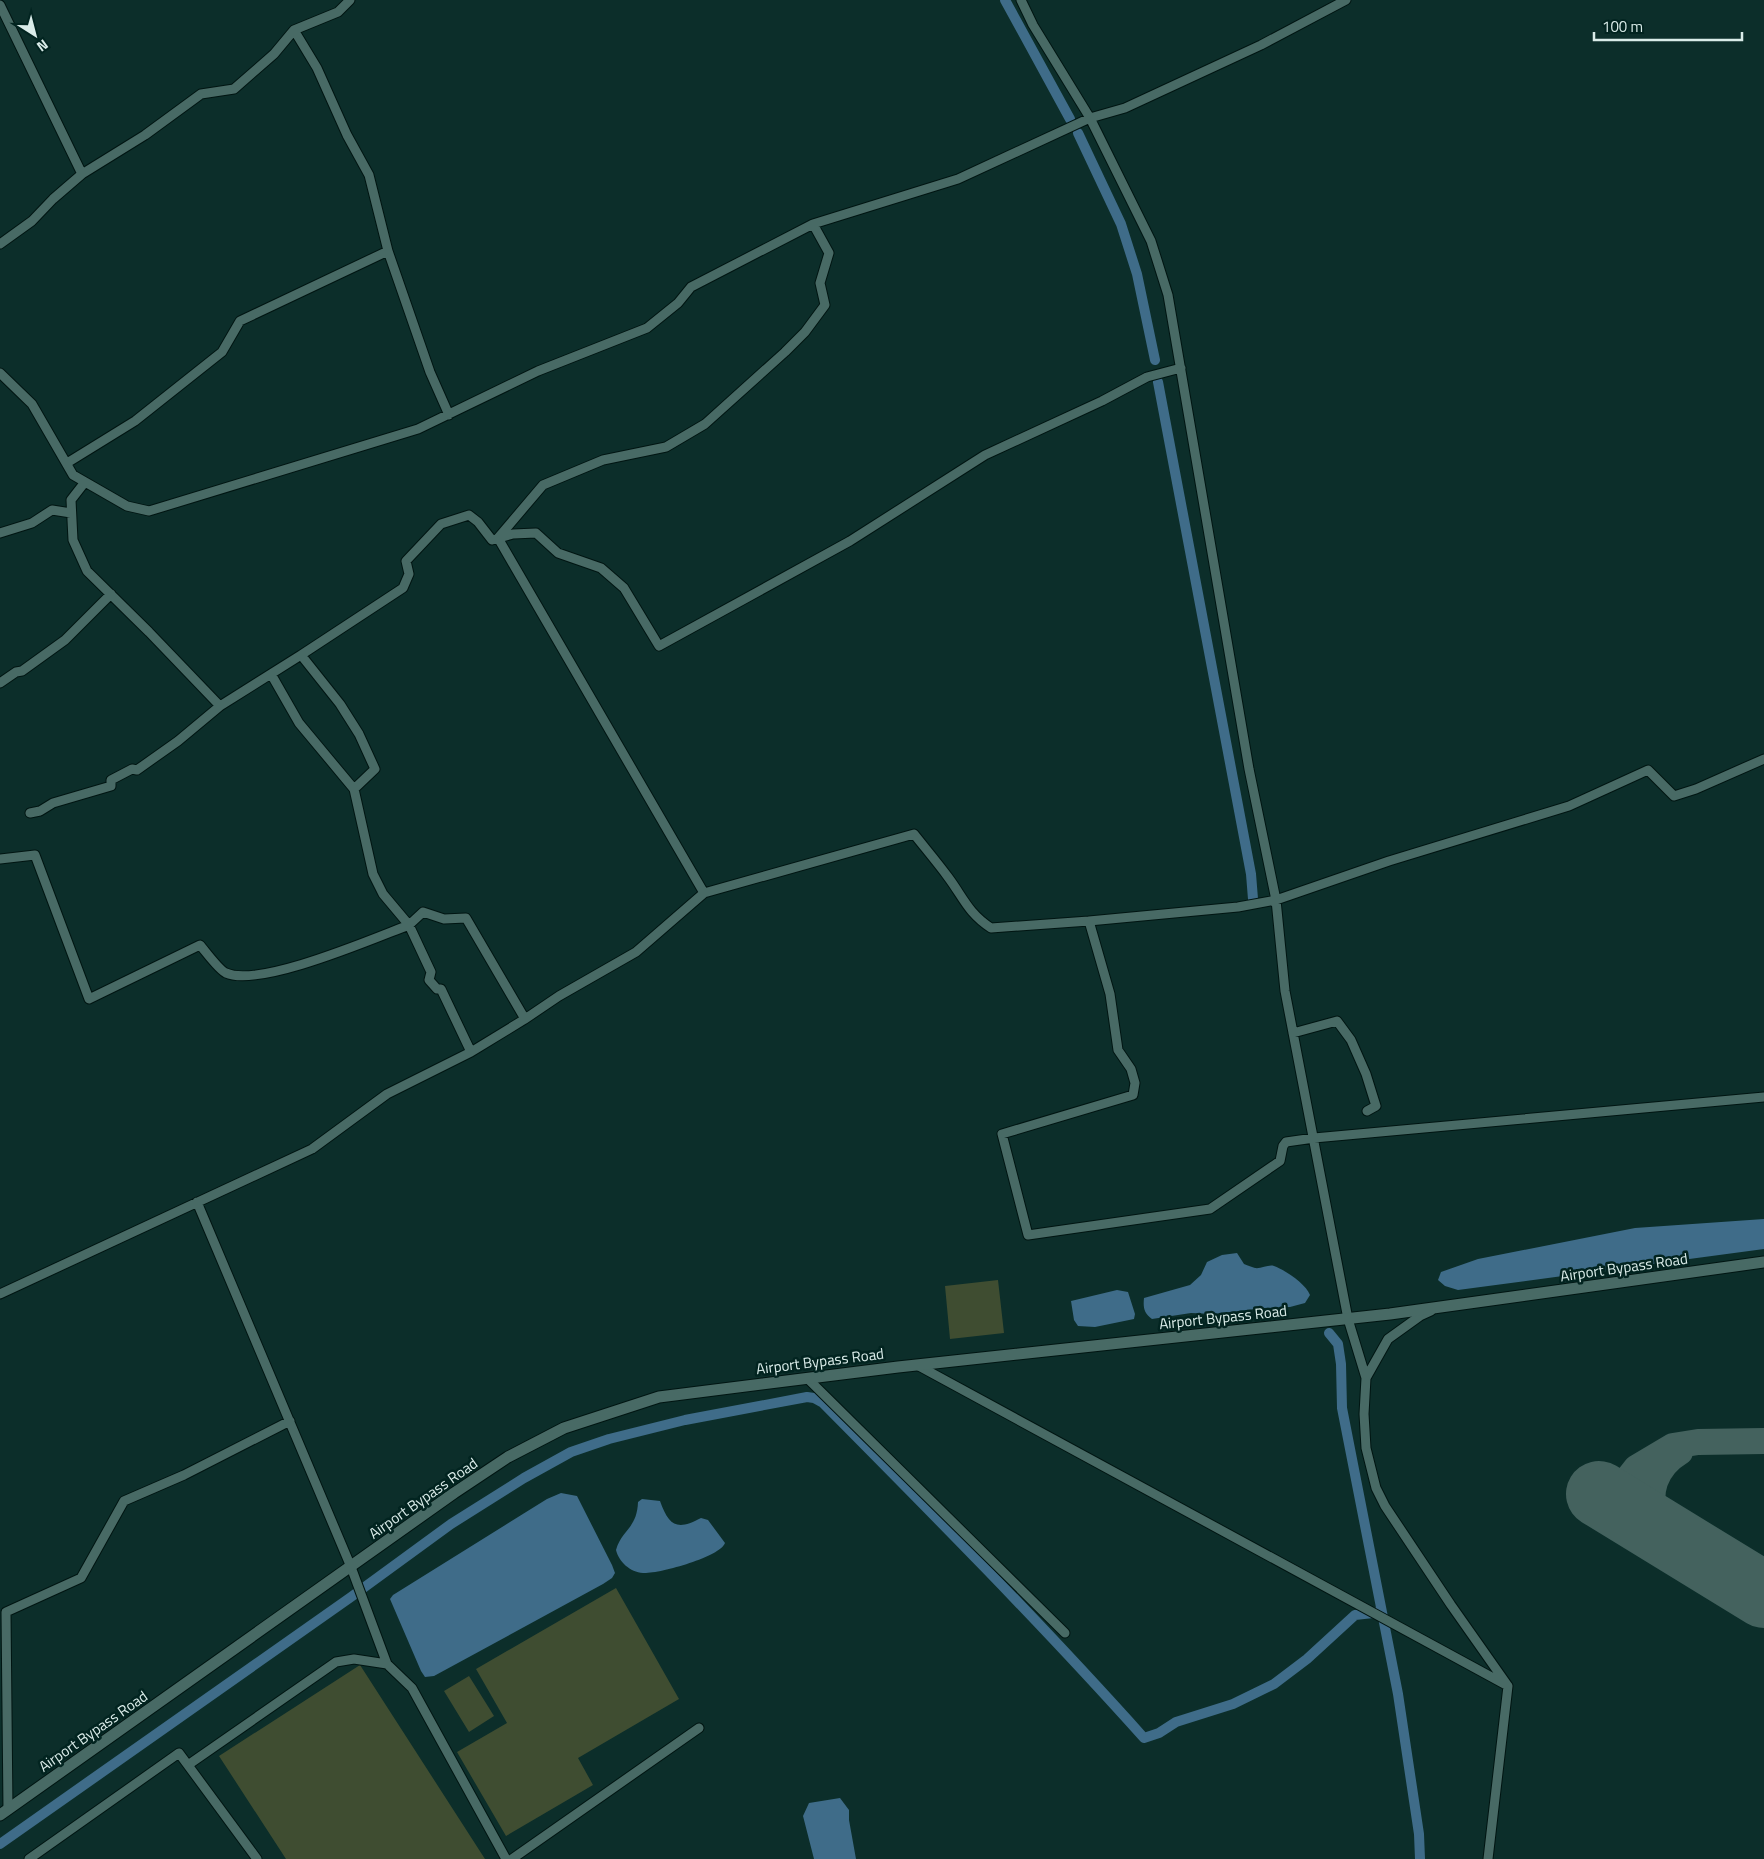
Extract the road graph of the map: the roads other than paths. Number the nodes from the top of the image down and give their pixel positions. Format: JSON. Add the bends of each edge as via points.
{"nodes":[{"id":1,"x":350,"y":0,"type":"edge"},
{"id":2,"x":1021,"y":0,"type":"edge"},
{"id":3,"x":1346,"y":0,"type":"edge"},
{"id":4,"x":0,"y":5,"type":"edge"},
{"id":5,"x":294,"y":30,"type":"junction"},
{"id":6,"x":1090,"y":118,"type":"junction"},
{"id":7,"x":82,"y":174,"type":"junction"},
{"id":8,"x":813,"y":224,"type":"junction"},
{"id":9,"x":0,"y":244,"type":"edge"},
{"id":10,"x":388,"y":251,"type":"junction"},
{"id":11,"x":1181,"y":368,"type":"junction"},
{"id":12,"x":0,"y":373,"type":"edge"},
{"id":13,"x":449,"y":415,"type":"junction"},
{"id":14,"x":67,"y":463,"type":"junction"},
{"id":15,"x":86,"y":482,"type":"junction"},
{"id":16,"x":72,"y":513,"type":"junction"},
{"id":17,"x":0,"y":533,"type":"edge"},
{"id":18,"x":498,"y":538,"type":"junction"},
{"id":19,"x":110,"y":594,"type":"junction"},
{"id":20,"x":301,"y":655,"type":"junction"},
{"id":21,"x":271,"y":674,"type":"junction"},
{"id":22,"x":0,"y":683,"type":"edge"},
{"id":23,"x":220,"y":706,"type":"junction"},
{"id":24,"x":1764,"y":759,"type":"edge"},
{"id":25,"x":354,"y":790,"type":"junction"},
{"id":26,"x":30,"y":813,"type":"dead end"},
{"id":27,"x":0,"y":859,"type":"edge"},
{"id":28,"x":704,"y":893,"type":"junction"},
{"id":29,"x":1276,"y":900,"type":"junction"},
{"id":30,"x":1089,"y":921,"type":"junction"},
{"id":31,"x":409,"y":925,"type":"junction"},
{"id":32,"x":525,"y":1019,"type":"junction"},
{"id":33,"x":1293,"y":1033,"type":"junction"},
{"id":34,"x":471,"y":1052,"type":"junction"},
{"id":35,"x":1764,"y":1097,"type":"edge"},
{"id":36,"x":1367,"y":1111,"type":"dead end"},
{"id":37,"x":1314,"y":1138,"type":"junction"},
{"id":38,"x":197,"y":1202,"type":"junction"},
{"id":39,"x":1764,"y":1262,"type":"edge"},
{"id":40,"x":0,"y":1294,"type":"edge"},
{"id":41,"x":1442,"y":1307,"type":"junction"},
{"id":42,"x":1348,"y":1319,"type":"junction"},
{"id":43,"x":917,"y":1365,"type":"junction"},
{"id":44,"x":807,"y":1378,"type":"junction"},
{"id":45,"x":1366,"y":1378,"type":"junction"},
{"id":46,"x":290,"y":1421,"type":"junction"},
{"id":47,"x":351,"y":1567,"type":"junction"},
{"id":48,"x":1065,"y":1634,"type":"dead end"},
{"id":49,"x":387,"y":1664,"type":"junction"},
{"id":50,"x":1508,"y":1686,"type":"junction"},
{"id":51,"x":698,"y":1728,"type":"dead end"},
{"id":52,"x":188,"y":1765,"type":"junction"},
{"id":53,"x":4,"y":1812,"type":"edge"},
{"id":54,"x":29,"y":1859,"type":"edge"},
{"id":55,"x":257,"y":1859,"type":"edge"},
{"id":56,"x":506,"y":1859,"type":"edge"},
{"id":57,"x":512,"y":1859,"type":"edge"},
{"id":58,"x":1488,"y":1859,"type":"edge"}],
"edges":[{"from":1,"to":5,"type":"street","via":[[338,12]]},
{"from":2,"to":6,"type":"street"},
{"from":3,"to":6,"type":"street","via":[[1261,45],[1125,108]]},
{"from":4,"to":7,"type":"street"},
{"from":5,"to":7,"type":"street","via":[[274,54],[234,89],[201,94],[145,135]]},
{"from":5,"to":10,"type":"street","via":[[317,68],[347,135],[370,175]]},
{"from":6,"to":8,"type":"street","via":[[958,179]]},
{"from":6,"to":11,"type":"street","via":[[1151,241],[1168,295]]},
{"from":7,"to":9,"type":"street","via":[[32,221]]},
{"from":8,"to":13,"type":"street","via":[[691,287],[678,304],[647,328],[538,371]]},
{"from":8,"to":18,"type":"street","via":[[829,253],[820,283],[825,305],[785,352],[704,424],[666,447],[603,460],[543,485]]},
{"from":10,"to":13,"type":"street","via":[[430,372]]},
{"from":10,"to":14,"type":"street","via":[[240,321],[222,352],[135,421]]},
{"from":11,"to":18,"type":"street","via":[[1147,377],[985,456],[850,541],[659,646],[624,588],[602,568],[558,552],[536,533]]},
{"from":11,"to":29,"type":"street","via":[[1249,768]]},
{"from":12,"to":14,"type":"street","via":[[32,404]]},
{"from":13,"to":15,"type":"street","via":[[418,429],[149,511],[127,506]]},
{"from":14,"to":15,"type":"street","via":[[73,475]]},
{"from":15,"to":16,"type":"street","via":[[70,500]]},
{"from":16,"to":17,"type":"street","via":[[52,510],[32,523]]},
{"from":16,"to":19,"type":"street","via":[[73,540],[87,571]]},
{"from":18,"to":20,"type":"street","via":[[492,540],[469,515],[441,524],[406,561],[409,574],[403,588]]},
{"from":18,"to":28,"type":"street"},
{"from":19,"to":22,"type":"street","via":[[65,640]]},
{"from":19,"to":23,"type":"street"},
{"from":20,"to":21,"type":"street"},
{"from":20,"to":25,"type":"street","via":[[340,704],[376,769]]},
{"from":21,"to":23,"type":"street"},
{"from":21,"to":25,"type":"street","via":[[299,723]]},
{"from":23,"to":26,"type":"street","via":[[137,770],[132,769],[111,780],[111,786]]},
{"from":24,"to":29,"type":"street","via":[[1674,796],[1648,770],[1569,806],[1389,861]]},
{"from":25,"to":31,"type":"street","via":[[373,874],[383,894]]},
{"from":27,"to":31,"type":"street","via":[[34,855],[89,999],[200,945],[224,973],[239,976],[287,970]]},
{"from":28,"to":30,"type":"street","via":[[914,834],[972,913],[990,928]]},
{"from":28,"to":32,"type":"street","via":[[636,952]]},
{"from":29,"to":30,"type":"street"},
{"from":29,"to":33,"type":"street","via":[[1285,991]]},
{"from":30,"to":37,"type":"street","via":[[1110,994],[1118,1050],[1131,1069],[1135,1083],[1133,1095],[1002,1134],[1028,1235],[1210,1209],[1280,1161],[1284,1143]]},
{"from":31,"to":32,"type":"street","via":[[423,912],[444,919],[466,918]]},
{"from":31,"to":34,"type":"street","via":[[431,972],[429,980],[441,989]]},
{"from":32,"to":34,"type":"street"},
{"from":33,"to":36,"type":"street","via":[[1338,1021],[1352,1040],[1366,1074],[1376,1106]]},
{"from":33,"to":37,"type":"street"},
{"from":34,"to":38,"type":"street","via":[[387,1094],[312,1149]]},
{"from":35,"to":37,"type":"street"},
{"from":37,"to":42,"type":"street"},
{"from":38,"to":40,"type":"street"},
{"from":38,"to":46,"type":"street"},
{"from":39,"to":41,"type":"street","name":"Airport Bypass Road"},
{"from":41,"to":42,"type":"street","name":"Airport Bypass Road"},
{"from":41,"to":45,"type":"street","via":[[1420,1316],[1388,1339]]},
{"from":42,"to":43,"type":"street","name":"Airport Bypass Road"},
{"from":42,"to":45,"type":"street"},
{"from":43,"to":44,"type":"street","name":"Airport Bypass Road"},
{"from":43,"to":50,"type":"street"},
{"from":44,"to":47,"type":"street","name":"Airport Bypass Road","via":[[659,1397],[564,1428],[508,1457]]},
{"from":44,"to":48,"type":"street"},
{"from":45,"to":50,"type":"street","via":[[1366,1448],[1376,1488]]},
{"from":46,"to":47,"type":"street"},
{"from":46,"to":53,"type":"street","via":[[124,1502],[81,1578],[6,1612]]},
{"from":47,"to":49,"type":"street"},
{"from":47,"to":53,"type":"street","name":"Airport Bypass Road"},
{"from":49,"to":52,"type":"street","via":[[354,1659],[336,1662]]},
{"from":49,"to":56,"type":"street","via":[[412,1688]]},
{"from":50,"to":58,"type":"street"},
{"from":51,"to":57,"type":"street"},
{"from":52,"to":54,"type":"street","via":[[179,1753]]},
{"from":52,"to":55,"type":"street"}]}
